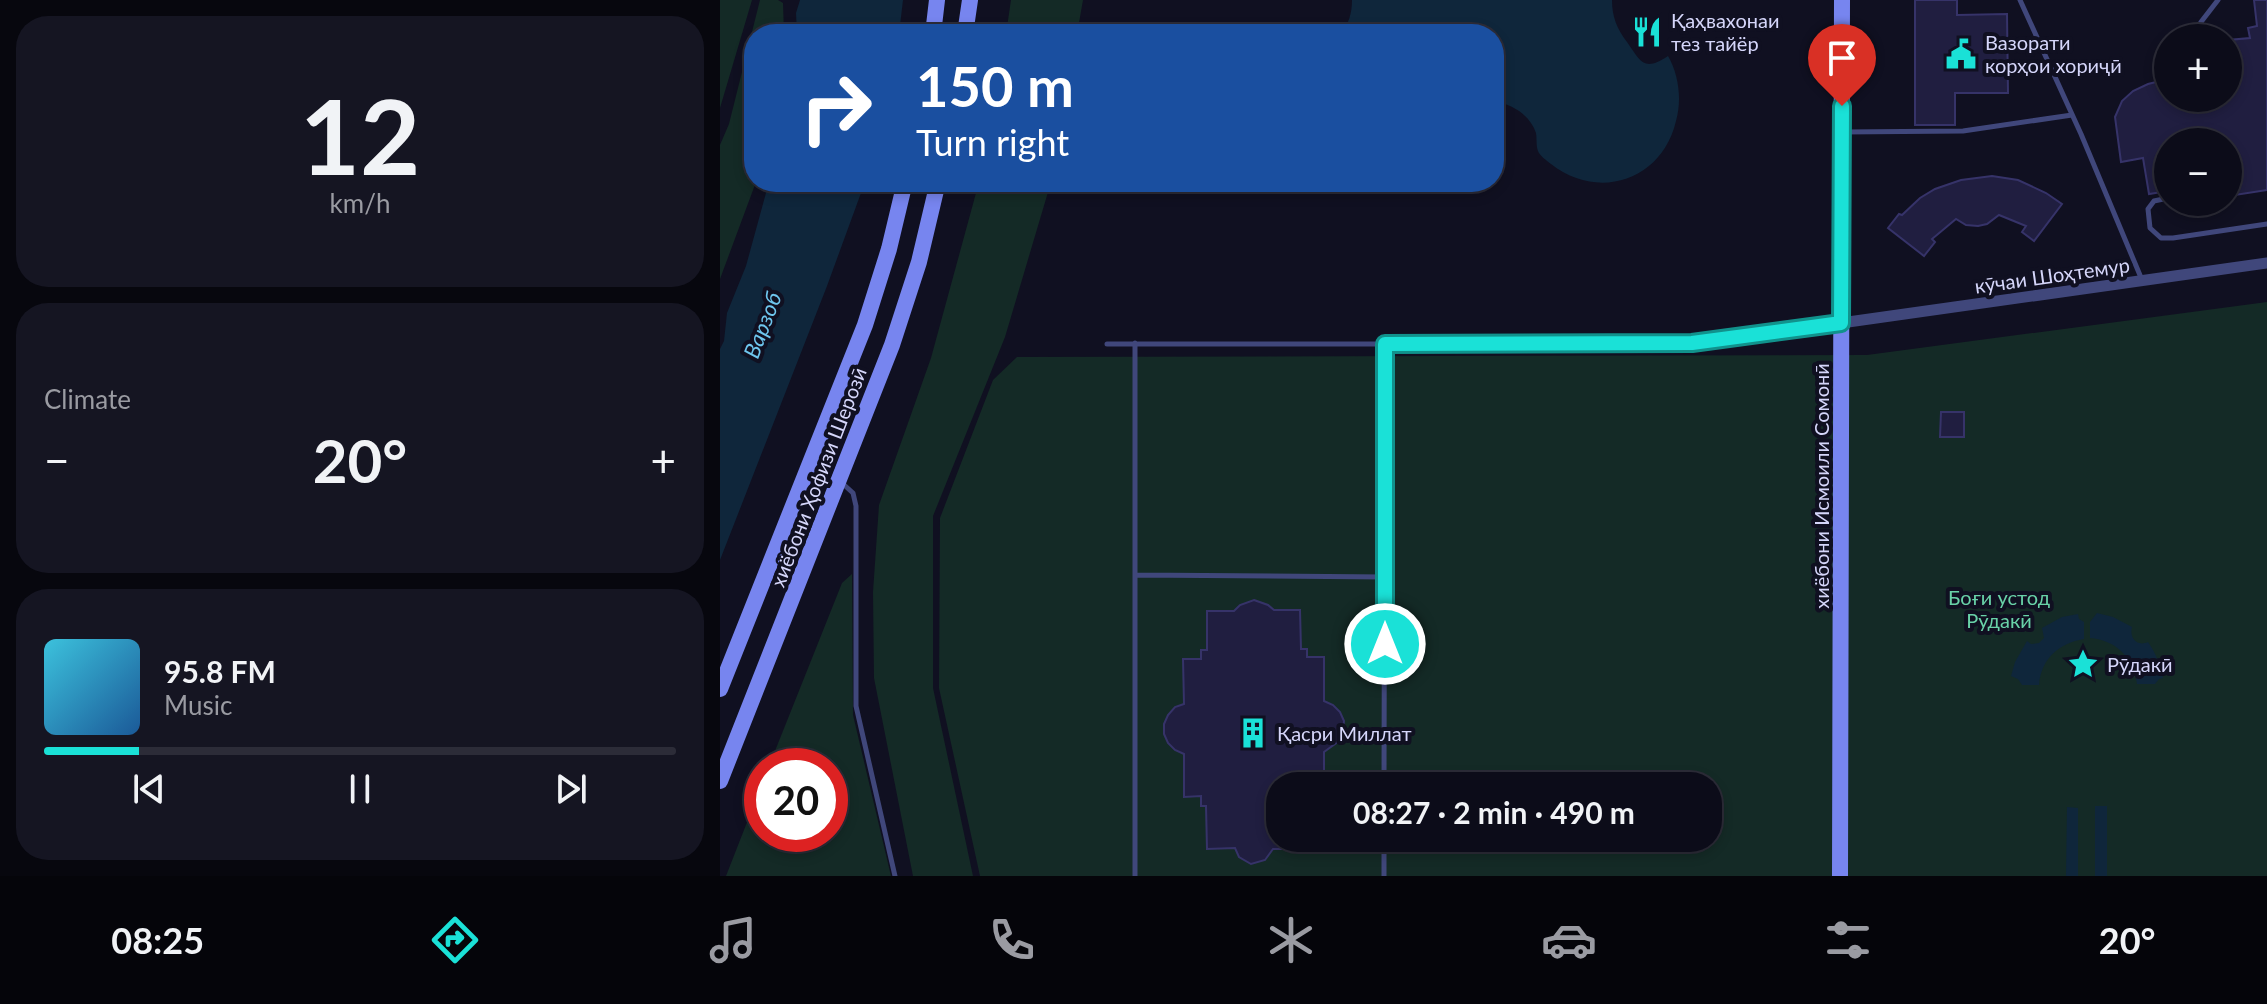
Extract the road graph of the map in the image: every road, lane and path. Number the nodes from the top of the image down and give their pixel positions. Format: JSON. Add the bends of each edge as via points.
{"nodes":[{"id":1,"x":937,"y":0,"type":"edge"},
{"id":2,"x":970,"y":0,"type":"edge"},
{"id":3,"x":1842,"y":0,"type":"edge"},
{"id":4,"x":2020,"y":0,"type":"edge"},
{"id":5,"x":2218,"y":0,"type":"edge"},
{"id":6,"x":2201,"y":22,"type":"dead end"},
{"id":7,"x":934,"y":24,"type":"edge"},
{"id":8,"x":966,"y":24,"type":"edge"},
{"id":9,"x":2072,"y":115,"type":"junction"},
{"id":10,"x":1842,"y":132,"type":"junction"},
{"id":11,"x":903,"y":192,"type":"edge"},
{"id":12,"x":936,"y":192,"type":"edge"},
{"id":13,"x":2154,"y":201,"type":"edge"},
{"id":14,"x":2267,"y":224,"type":"edge"},
{"id":15,"x":2267,"y":263,"type":"edge"},
{"id":16,"x":2142,"y":281,"type":"junction"},
{"id":17,"x":1841,"y":323,"type":"junction"},
{"id":18,"x":1135,"y":343,"type":"junction"},
{"id":19,"x":1107,"y":344,"type":"dead end"},
{"id":20,"x":1385,"y":344,"type":"junction"},
{"id":21,"x":838,"y":480,"type":"junction"},
{"id":22,"x":1136,"y":575,"type":"junction"},
{"id":23,"x":1385,"y":577,"type":"junction"},
{"id":24,"x":720,"y":689,"type":"edge"},
{"id":25,"x":727,"y":741,"type":"edge"},
{"id":26,"x":1384,"y":772,"type":"edge"},
{"id":27,"x":720,"y":781,"type":"edge"},
{"id":28,"x":1384,"y":852,"type":"edge"},
{"id":29,"x":895,"y":876,"type":"edge"},
{"id":30,"x":1135,"y":876,"type":"edge"},
{"id":31,"x":1384,"y":876,"type":"edge"},
{"id":32,"x":1840,"y":876,"type":"edge"}],
"edges":[{"from":1,"to":7,"type":"main road"},
{"from":2,"to":8,"type":"main road"},
{"from":3,"to":10,"type":"main road","name":"хиёбони Исмоили Сомонӣ"},
{"from":4,"to":9,"type":"lane"},
{"from":5,"to":6,"type":"lane"},
{"from":9,"to":10,"type":"lane","via":[[1963,131]]},
{"from":9,"to":16,"type":"lane"},
{"from":10,"to":17,"type":"main road","name":"хиёбони Исмоили Сомонӣ"},
{"from":11,"to":24,"type":"main road","name":"хиёбони Ҳофизи Шерозӣ","via":[[865,325]]},
{"from":12,"to":21,"type":"main road","name":"хиёбони Ҳофизи Шерозӣ","via":[[905,308]]},
{"from":13,"to":14,"type":"lane","via":[[2148,209],[2150,228],[2161,238]]},
{"from":15,"to":16,"type":"street","name":"кӯчаи Шоҳтемур"},
{"from":16,"to":17,"type":"street","name":"кӯчаи Шоҳтемур"},
{"from":17,"to":20,"type":"lane","via":[[1692,343]]},
{"from":17,"to":32,"type":"main road","name":"хиёбони Исмоили Сомонӣ"},
{"from":18,"to":19,"type":"lane"},
{"from":18,"to":20,"type":"lane"},
{"from":18,"to":22,"type":"lane"},
{"from":20,"to":23,"type":"lane"},
{"from":21,"to":25,"type":"main road","name":"хиёбони Ҳофизи Шерозӣ"},
{"from":21,"to":29,"type":"lane","via":[[850,488],[856,506],[857,715]]},
{"from":22,"to":23,"type":"lane"},
{"from":22,"to":30,"type":"lane"},
{"from":23,"to":26,"type":"lane"},
{"from":25,"to":27,"type":"main road","name":"хиёбони Ҳофизи Шерозӣ"},
{"from":28,"to":31,"type":"lane"}]}
